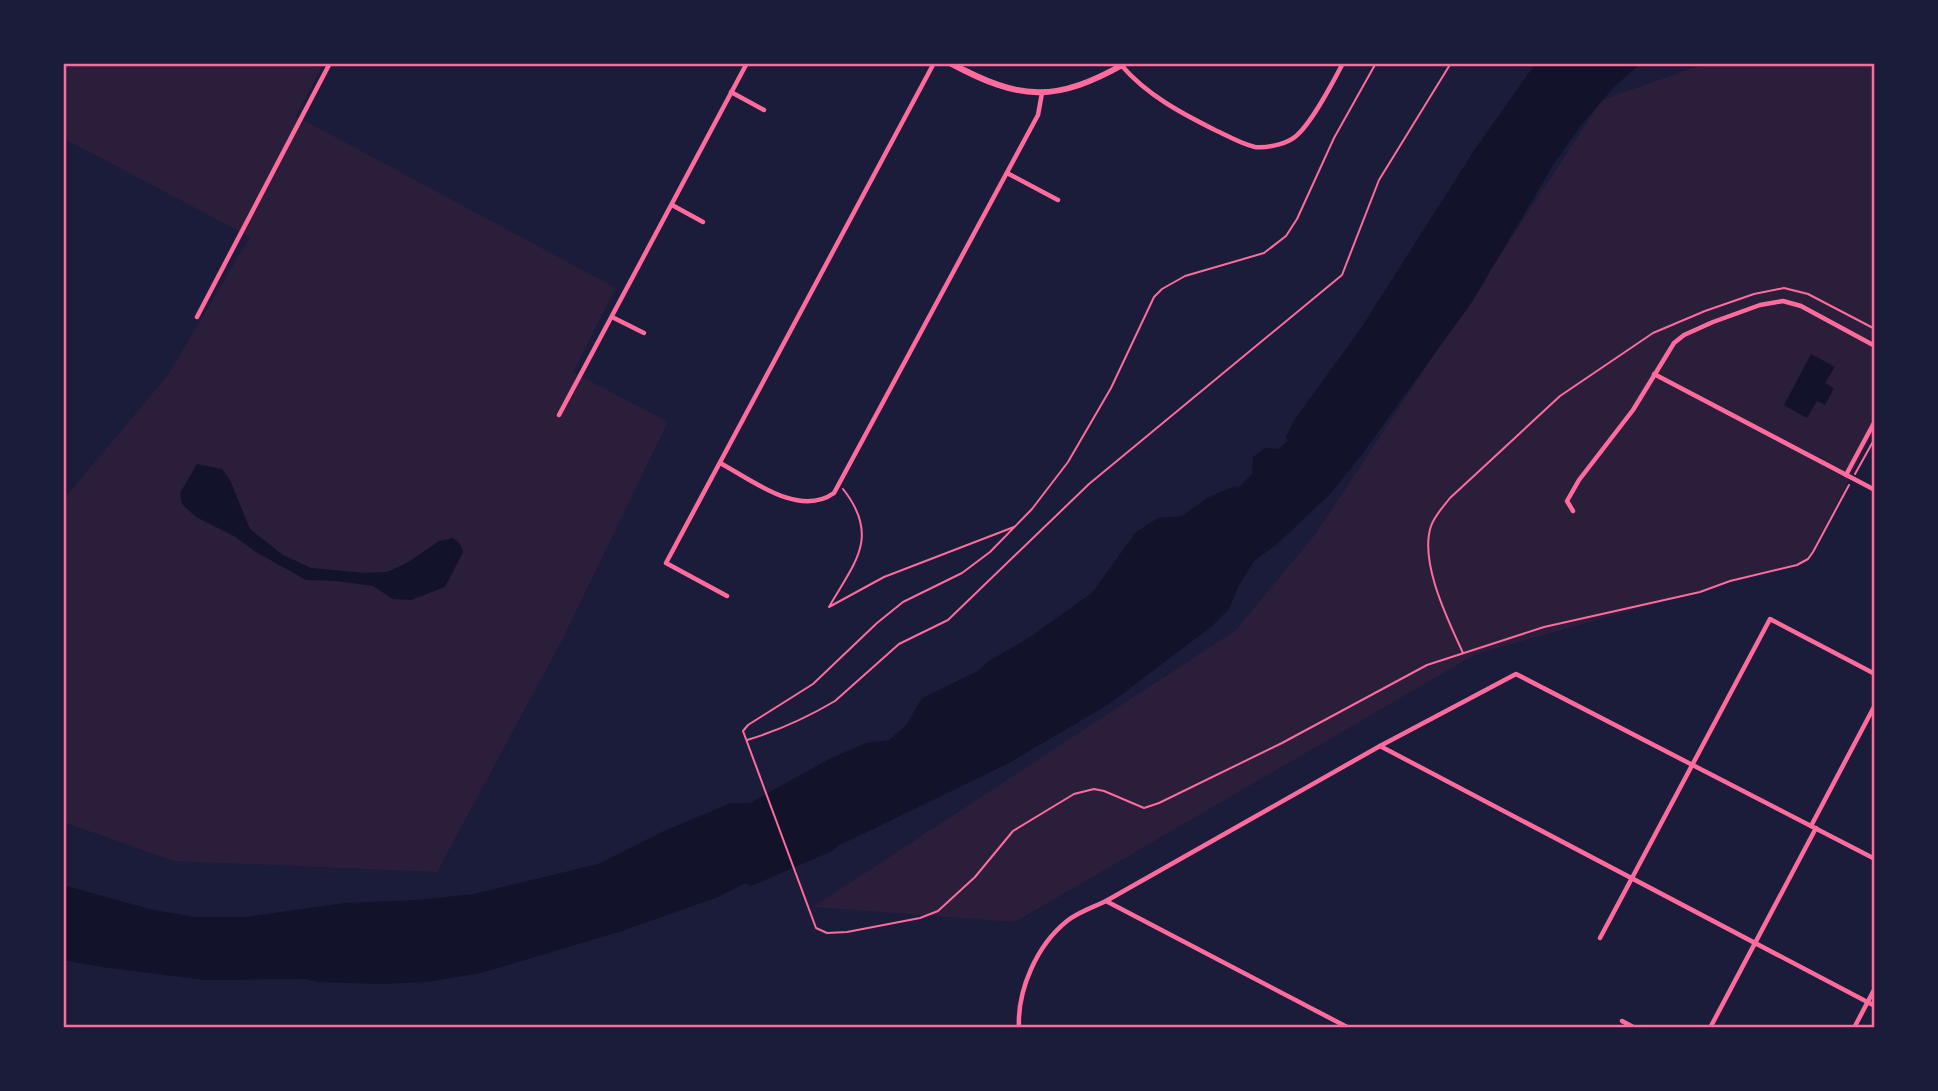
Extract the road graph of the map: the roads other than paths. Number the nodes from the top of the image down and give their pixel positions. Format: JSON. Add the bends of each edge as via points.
{"nodes":[{"id":1,"x":330,"y":63,"type":"edge"},
{"id":2,"x":747,"y":63,"type":"edge"},
{"id":3,"x":934,"y":63,"type":"edge"},
{"id":4,"x":950,"y":63,"type":"edge"},
{"id":5,"x":1343,"y":63,"type":"edge"},
{"id":6,"x":1124,"y":64,"type":"edge"},
{"id":7,"x":731,"y":92,"type":"junction"},
{"id":8,"x":1042,"y":93,"type":"junction"},
{"id":9,"x":764,"y":110,"type":"dead end"},
{"id":10,"x":1007,"y":173,"type":"junction"},
{"id":11,"x":1058,"y":200,"type":"dead end"},
{"id":12,"x":672,"y":205,"type":"junction"},
{"id":13,"x":703,"y":222,"type":"dead end"},
{"id":14,"x":197,"y":317,"type":"dead end"},
{"id":15,"x":612,"y":317,"type":"junction"},
{"id":16,"x":644,"y":333,"type":"dead end"},
{"id":17,"x":1875,"y":346,"type":"edge"},
{"id":18,"x":1654,"y":374,"type":"junction"},
{"id":19,"x":559,"y":415,"type":"dead end"},
{"id":20,"x":1875,"y":421,"type":"edge"},
{"id":21,"x":720,"y":463,"type":"junction"},
{"id":22,"x":1846,"y":475,"type":"junction"},
{"id":23,"x":1875,"y":490,"type":"edge"},
{"id":24,"x":1573,"y":511,"type":"dead end"},
{"id":25,"x":727,"y":596,"type":"dead end"},
{"id":26,"x":1875,"y":674,"type":"edge"},
{"id":27,"x":1875,"y":705,"type":"edge"},
{"id":28,"x":1380,"y":746,"type":"junction"},
{"id":29,"x":1692,"y":764,"type":"junction"},
{"id":30,"x":1814,"y":827,"type":"junction"},
{"id":31,"x":1875,"y":859,"type":"edge"},
{"id":32,"x":1632,"y":878,"type":"junction"},
{"id":33,"x":1106,"y":901,"type":"junction"},
{"id":34,"x":1600,"y":938,"type":"dead end"},
{"id":35,"x":1756,"y":943,"type":"junction"},
{"id":36,"x":1875,"y":988,"type":"edge"},
{"id":37,"x":1868,"y":1002,"type":"junction"},
{"id":38,"x":1875,"y":1006,"type":"edge"},
{"id":39,"x":1622,"y":1021,"type":"dead end"},
{"id":40,"x":1018,"y":1028,"type":"edge"},
{"id":41,"x":1349,"y":1028,"type":"edge"},
{"id":42,"x":1635,"y":1028,"type":"edge"},
{"id":43,"x":1710,"y":1028,"type":"edge"},
{"id":44,"x":1854,"y":1028,"type":"edge"}],
"edges":[{"from":1,"to":14,"type":"street"},
{"from":2,"to":7,"type":"street"},
{"from":3,"to":21,"type":"street"},
{"from":4,"to":8,"type":"street","via":[[1002,88]]},
{"from":5,"to":6,"type":"street","via":[[1301,131],[1287,142],[1265,147],[1234,140],[1177,110],[1151,93]]},
{"from":6,"to":8,"type":"street","via":[[1085,84]]},
{"from":7,"to":9,"type":"street"},
{"from":7,"to":12,"type":"street"},
{"from":8,"to":10,"type":"street","via":[[1041,108]]},
{"from":10,"to":11,"type":"street"},
{"from":10,"to":21,"type":"street","via":[[834,493],[799,502]]},
{"from":12,"to":13,"type":"street"},
{"from":12,"to":15,"type":"street"},
{"from":15,"to":16,"type":"street"},
{"from":15,"to":19,"type":"street"},
{"from":17,"to":18,"type":"street","via":[[1801,306],[1772,302],[1684,335]]},
{"from":18,"to":22,"type":"street"},
{"from":18,"to":24,"type":"street","via":[[1633,410],[1578,480],[1567,501]]},
{"from":20,"to":22,"type":"street"},
{"from":21,"to":25,"type":"street","via":[[666,563]]},
{"from":22,"to":23,"type":"street"},
{"from":26,"to":29,"type":"street","via":[[1770,619]]},
{"from":27,"to":30,"type":"street"},
{"from":28,"to":29,"type":"street","via":[[1516,674]]},
{"from":28,"to":32,"type":"street"},
{"from":28,"to":33,"type":"street"},
{"from":29,"to":30,"type":"street"},
{"from":29,"to":32,"type":"street"},
{"from":30,"to":31,"type":"street"},
{"from":30,"to":35,"type":"street"},
{"from":32,"to":34,"type":"street"},
{"from":32,"to":35,"type":"street"},
{"from":33,"to":40,"type":"street","via":[[1068,920],[1049,941],[1029,973]]},
{"from":33,"to":41,"type":"street"},
{"from":35,"to":37,"type":"street"},
{"from":35,"to":43,"type":"street"},
{"from":36,"to":37,"type":"street"},
{"from":37,"to":38,"type":"street"},
{"from":37,"to":44,"type":"street"},
{"from":39,"to":42,"type":"street"}]}
